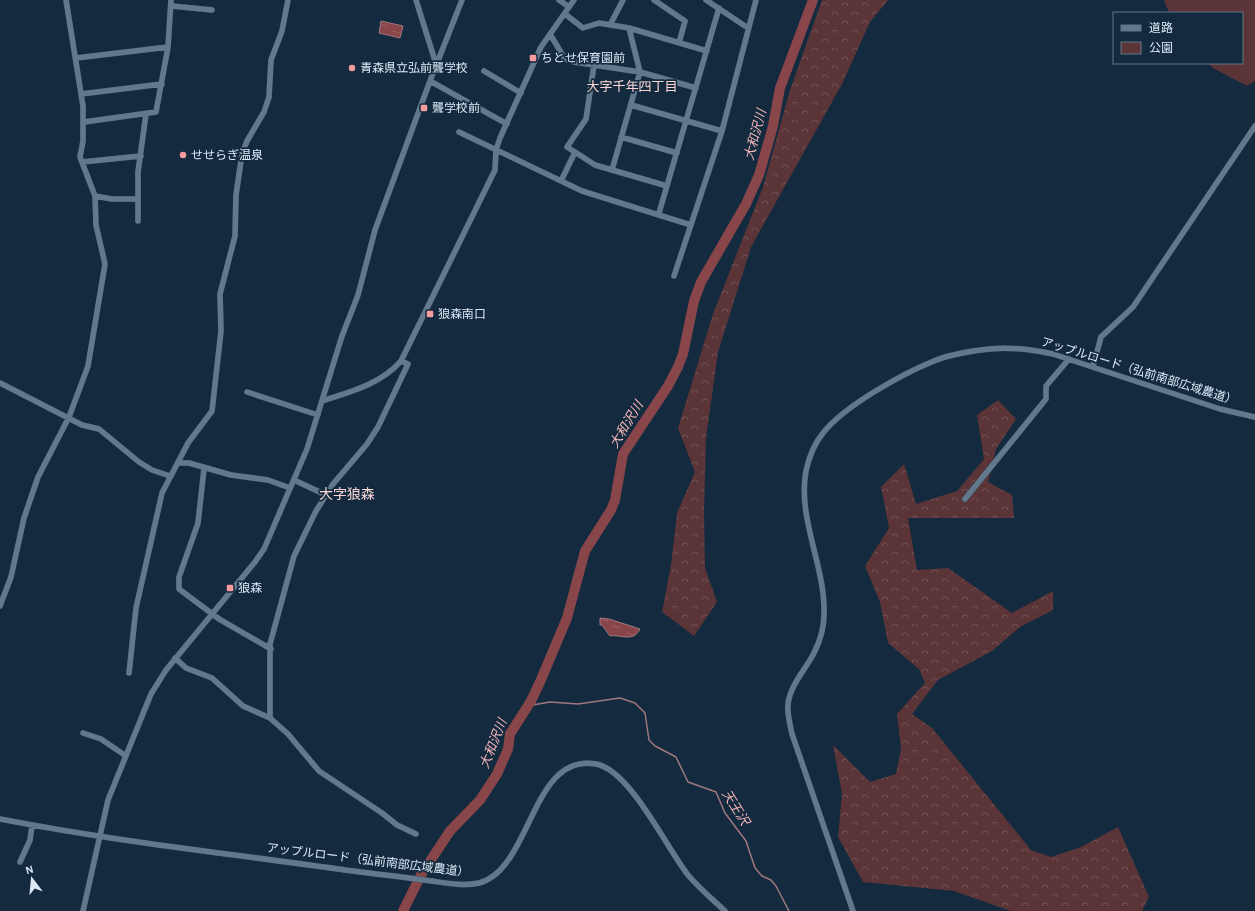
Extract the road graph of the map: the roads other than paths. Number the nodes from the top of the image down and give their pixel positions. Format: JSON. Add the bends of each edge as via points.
{"nodes":[{"id":1,"x":66,"y":0,"type":"edge"},
{"id":2,"x":171,"y":0,"type":"edge"},
{"id":3,"x":288,"y":0,"type":"edge"},
{"id":4,"x":416,"y":0,"type":"edge"},
{"id":5,"x":462,"y":0,"type":"edge"},
{"id":6,"x":560,"y":0,"type":"edge"},
{"id":7,"x":574,"y":0,"type":"edge"},
{"id":8,"x":623,"y":0,"type":"edge"},
{"id":9,"x":654,"y":0,"type":"edge"},
{"id":10,"x":706,"y":0,"type":"edge"},
{"id":11,"x":756,"y":0,"type":"edge"},
{"id":12,"x":172,"y":6,"type":"junction"},
{"id":13,"x":569,"y":7,"type":"junction"},
{"id":14,"x":719,"y":8,"type":"junction"},
{"id":15,"x":212,"y":10,"type":"dead end"},
{"id":16,"x":565,"y":14,"type":"junction"},
{"id":17,"x":610,"y":25,"type":"junction"},
{"id":18,"x":629,"y":28,"type":"junction"},
{"id":19,"x":748,"y":28,"type":"junction"},
{"id":20,"x":550,"y":34,"type":"junction"},
{"id":21,"x":679,"y":43,"type":"junction"},
{"id":22,"x":168,"y":47,"type":"junction"},
{"id":23,"x":707,"y":51,"type":"junction"},
{"id":24,"x":76,"y":58,"type":"junction"},
{"id":25,"x":437,"y":64,"type":"junction"},
{"id":26,"x":594,"y":65,"type":"junction"},
{"id":27,"x":484,"y":71,"type":"dead end"},
{"id":28,"x":640,"y":72,"type":"junction"},
{"id":29,"x":430,"y":80,"type":"junction"},
{"id":30,"x":162,"y":84,"type":"junction"},
{"id":31,"x":696,"y":88,"type":"junction"},
{"id":32,"x":521,"y":92,"type":"junction"},
{"id":33,"x":81,"y":94,"type":"junction"},
{"id":34,"x":631,"y":105,"type":"junction"},
{"id":35,"x":146,"y":114,"type":"junction"},
{"id":36,"x":686,"y":121,"type":"junction"},
{"id":37,"x":84,"y":122,"type":"junction"},
{"id":38,"x":507,"y":124,"type":"junction"},
{"id":39,"x":1255,"y":126,"type":"edge"},
{"id":40,"x":722,"y":131,"type":"junction"},
{"id":41,"x":459,"y":132,"type":"dead end"},
{"id":42,"x":621,"y":138,"type":"junction"},
{"id":43,"x":496,"y":150,"type":"junction"},
{"id":44,"x":575,"y":152,"type":"junction"},
{"id":45,"x":677,"y":153,"type":"junction"},
{"id":46,"x":141,"y":156,"type":"junction"},
{"id":47,"x":82,"y":162,"type":"junction"},
{"id":48,"x":612,"y":170,"type":"junction"},
{"id":49,"x":561,"y":181,"type":"junction"},
{"id":50,"x":667,"y":186,"type":"junction"},
{"id":51,"x":95,"y":196,"type":"junction"},
{"id":52,"x":137,"y":199,"type":"junction"},
{"id":53,"x":659,"y":213,"type":"junction"},
{"id":54,"x":138,"y":221,"type":"dead end"},
{"id":55,"x":691,"y":225,"type":"junction"},
{"id":56,"x":674,"y":276,"type":"dead end"},
{"id":57,"x":1069,"y":359,"type":"junction"},
{"id":58,"x":401,"y":361,"type":"junction"},
{"id":59,"x":1093,"y":367,"type":"junction"},
{"id":60,"x":0,"y":383,"type":"edge"},
{"id":61,"x":247,"y":392,"type":"dead end"},
{"id":62,"x":322,"y":401,"type":"junction"},
{"id":63,"x":318,"y":415,"type":"junction"},
{"id":64,"x":1255,"y":417,"type":"edge"},
{"id":65,"x":69,"y":418,"type":"junction"},
{"id":66,"x":179,"y":463,"type":"junction"},
{"id":67,"x":204,"y":468,"type":"junction"},
{"id":68,"x":170,"y":476,"type":"junction"},
{"id":69,"x":294,"y":480,"type":"junction"},
{"id":70,"x":290,"y":488,"type":"junction"},
{"id":71,"x":326,"y":495,"type":"junction"},
{"id":72,"x":965,"y":498,"type":"dead end"},
{"id":73,"x":0,"y":606,"type":"edge"},
{"id":74,"x":214,"y":614,"type":"junction"},
{"id":75,"x":271,"y":650,"type":"junction"},
{"id":76,"x":175,"y":658,"type":"junction"},
{"id":77,"x":129,"y":673,"type":"dead end"},
{"id":78,"x":270,"y":718,"type":"junction"},
{"id":79,"x":82,"y":732,"type":"dead end"},
{"id":80,"x":126,"y":756,"type":"junction"},
{"id":81,"x":0,"y":820,"type":"edge"},
{"id":82,"x":32,"y":826,"type":"junction"},
{"id":83,"x":416,"y":834,"type":"dead end"},
{"id":84,"x":99,"y":837,"type":"junction"},
{"id":85,"x":20,"y":862,"type":"dead end"},
{"id":86,"x":83,"y":911,"type":"edge"},
{"id":87,"x":725,"y":911,"type":"edge"},
{"id":88,"x":853,"y":911,"type":"edge"}],
"edges":[{"from":1,"to":24,"type":"street"},
{"from":2,"to":12,"type":"street"},
{"from":3,"to":66,"type":"street","via":[[282,31],[271,60],[269,97],[242,154],[236,195],[235,236],[220,294],[221,331],[212,410],[188,443]]},
{"from":4,"to":25,"type":"street"},
{"from":5,"to":25,"type":"street"},
{"from":6,"to":13,"type":"street"},
{"from":7,"to":13,"type":"street"},
{"from":8,"to":17,"type":"street"},
{"from":9,"to":21,"type":"street","via":[[685,21]]},
{"from":10,"to":14,"type":"street"},
{"from":11,"to":19,"type":"street"},
{"from":12,"to":15,"type":"street"},
{"from":12,"to":22,"type":"street"},
{"from":13,"to":16,"type":"street"},
{"from":14,"to":19,"type":"street"},
{"from":14,"to":23,"type":"street"},
{"from":16,"to":17,"type":"street","via":[[583,28],[599,24]]},
{"from":16,"to":20,"type":"street"},
{"from":17,"to":18,"type":"street"},
{"from":18,"to":21,"type":"street"},
{"from":18,"to":28,"type":"street"},
{"from":19,"to":40,"type":"street"},
{"from":20,"to":26,"type":"street","via":[[565,59]]},
{"from":20,"to":32,"type":"street","via":[[541,47]]},
{"from":21,"to":23,"type":"street"},
{"from":22,"to":24,"type":"street"},
{"from":22,"to":30,"type":"street"},
{"from":23,"to":31,"type":"street"},
{"from":24,"to":33,"type":"street"},
{"from":25,"to":29,"type":"street"},
{"from":26,"to":28,"type":"street"},
{"from":26,"to":44,"type":"street","via":[[586,119],[567,147]]},
{"from":27,"to":32,"type":"street"},
{"from":28,"to":31,"type":"street"},
{"from":28,"to":34,"type":"street"},
{"from":29,"to":38,"type":"street"},
{"from":29,"to":62,"type":"street","via":[[375,230],[358,295]]},
{"from":30,"to":33,"type":"street"},
{"from":30,"to":35,"type":"street","via":[[156,112]]},
{"from":31,"to":36,"type":"street"},
{"from":32,"to":38,"type":"street"},
{"from":33,"to":37,"type":"street"},
{"from":34,"to":36,"type":"street"},
{"from":34,"to":42,"type":"street"},
{"from":35,"to":37,"type":"street"},
{"from":35,"to":46,"type":"street"},
{"from":36,"to":40,"type":"street"},
{"from":36,"to":45,"type":"street"},
{"from":37,"to":47,"type":"street"},
{"from":38,"to":43,"type":"street"},
{"from":39,"to":59,"type":"street","via":[[1133,307],[1101,337]]},
{"from":40,"to":55,"type":"street"},
{"from":41,"to":43,"type":"street"},
{"from":42,"to":45,"type":"street"},
{"from":42,"to":48,"type":"street"},
{"from":43,"to":49,"type":"street"},
{"from":43,"to":58,"type":"street","via":[[495,170]]},
{"from":44,"to":48,"type":"street","via":[[595,165]]},
{"from":44,"to":49,"type":"street"},
{"from":45,"to":50,"type":"street"},
{"from":46,"to":47,"type":"street"},
{"from":46,"to":52,"type":"street"},
{"from":47,"to":51,"type":"street"},
{"from":48,"to":50,"type":"street"},
{"from":49,"to":53,"type":"street","via":[[582,191]]},
{"from":50,"to":53,"type":"street"},
{"from":51,"to":52,"type":"street"},
{"from":51,"to":65,"type":"street","via":[[96,225],[105,264],[89,361]]},
{"from":52,"to":54,"type":"street"},
{"from":53,"to":55,"type":"street"},
{"from":55,"to":56,"type":"street"},
{"from":57,"to":59,"type":"street","name":"アップルロード（弘前南部広域農道）"},
{"from":57,"to":72,"type":"street","via":[[1046,386],[1046,399]]},
{"from":57,"to":88,"type":"street","name":"アップルロード（弘前南部広域農道）","via":[[1037,351],[998,348],[935,360],[903,376],[846,412],[823,433],[810,456],[805,477],[805,495],[823,592],[824,616],[814,653],[793,688],[788,702],[788,717],[795,745]]},
{"from":58,"to":62,"type":"street","via":[[367,386]]},
{"from":58,"to":71,"type":"street","via":[[408,364],[378,427]]},
{"from":59,"to":64,"type":"street","name":"アップルロード（弘前南部広域農道）","via":[[1220,409]]},
{"from":60,"to":65,"type":"street"},
{"from":61,"to":63,"type":"street"},
{"from":62,"to":63,"type":"street"},
{"from":63,"to":69,"type":"street"},
{"from":65,"to":68,"type":"street","via":[[82,425],[99,429],[139,462]]},
{"from":65,"to":73,"type":"street","via":[[38,477],[24,518],[11,577]]},
{"from":66,"to":67,"type":"street"},
{"from":66,"to":68,"type":"street"},
{"from":67,"to":70,"type":"street","via":[[268,480]]},
{"from":67,"to":74,"type":"street","via":[[198,523],[178,584],[180,592]]},
{"from":68,"to":77,"type":"street","via":[[161,500],[138,596]]},
{"from":69,"to":70,"type":"street"},
{"from":69,"to":71,"type":"street"},
{"from":70,"to":74,"type":"street","via":[[261,553]]},
{"from":71,"to":75,"type":"street","via":[[290,565],[270,644]]},
{"from":74,"to":75,"type":"street"},
{"from":74,"to":76,"type":"street"},
{"from":75,"to":78,"type":"street"},
{"from":76,"to":78,"type":"street","via":[[186,668],[212,678],[243,706]]},
{"from":76,"to":80,"type":"street","via":[[155,687]]},
{"from":78,"to":83,"type":"street","via":[[288,734],[319,771],[382,812],[397,825]]},
{"from":79,"to":80,"type":"street","via":[[101,739]]},
{"from":80,"to":84,"type":"street","via":[[108,800]]},
{"from":81,"to":82,"type":"street","name":"アップルロード（弘前南部広域農道）"},
{"from":82,"to":84,"type":"street","name":"アップルロード（弘前南部広域農道）"},
{"from":82,"to":85,"type":"street","via":[[30,840]]},
{"from":84,"to":86,"type":"street"},
{"from":84,"to":87,"type":"street","name":"アップルロード（弘前南部広域農道）","via":[[469,884],[493,877],[508,859],[555,778],[570,767],[596,764],[606,766],[622,779],[688,875]]}]}
